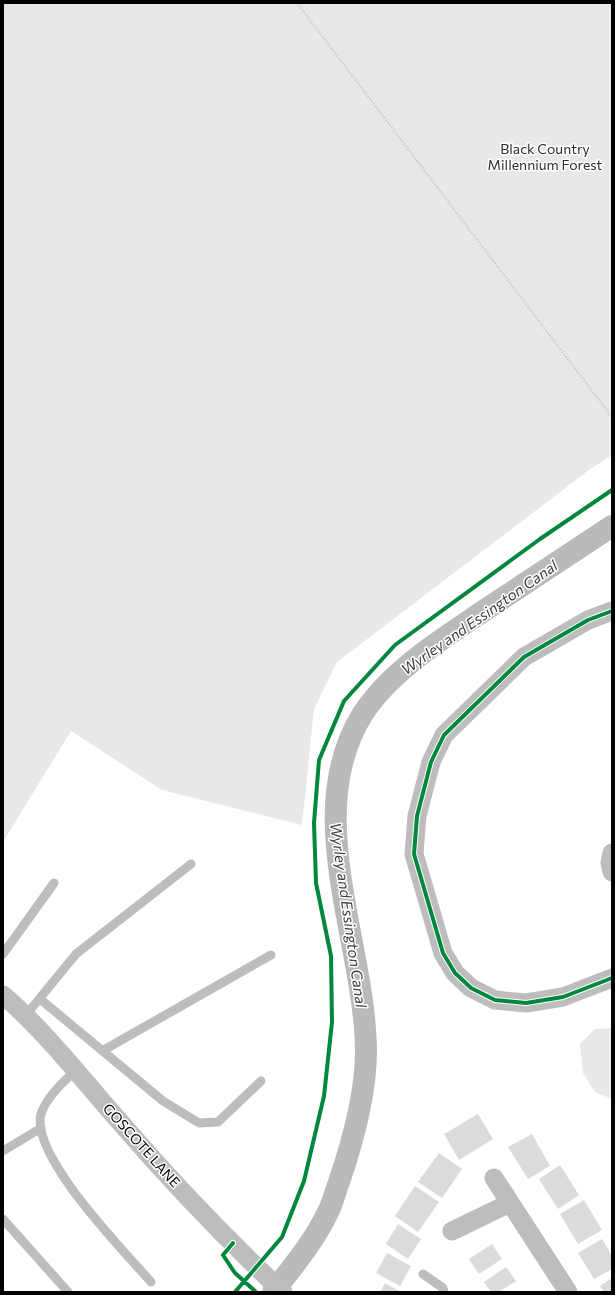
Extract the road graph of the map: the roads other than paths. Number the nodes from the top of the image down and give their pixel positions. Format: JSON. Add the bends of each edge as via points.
{"nodes":[{"id":1,"x":612,"y":611,"type":"edge"},
{"id":2,"x":612,"y":853,"type":"edge"},
{"id":3,"x":191,"y":864,"type":"dead end"},
{"id":4,"x":612,"y":872,"type":"edge"},
{"id":5,"x":54,"y":883,"type":"dead end"},
{"id":6,"x":3,"y":954,"type":"edge"},
{"id":7,"x":271,"y":955,"type":"dead end"},
{"id":8,"x":612,"y":978,"type":"edge"},
{"id":9,"x":3,"y":995,"type":"edge"},
{"id":10,"x":40,"y":999,"type":"junction"},
{"id":11,"x":26,"y":1015,"type":"junction"},
{"id":12,"x":102,"y":1051,"type":"junction"},
{"id":13,"x":75,"y":1070,"type":"junction"},
{"id":14,"x":262,"y":1081,"type":"dead end"},
{"id":15,"x":41,"y":1128,"type":"junction"},
{"id":16,"x":3,"y":1151,"type":"edge"},
{"id":17,"x":494,"y":1178,"type":"dead end"},
{"id":18,"x":510,"y":1203,"type":"junction"},
{"id":19,"x":3,"y":1219,"type":"edge"},
{"id":20,"x":452,"y":1231,"type":"dead end"},
{"id":21,"x":423,"y":1274,"type":"dead end"},
{"id":22,"x":151,"y":1282,"type":"dead end"},
{"id":23,"x":68,"y":1292,"type":"edge"},
{"id":24,"x":283,"y":1292,"type":"edge"},
{"id":25,"x":444,"y":1292,"type":"edge"},
{"id":26,"x":568,"y":1292,"type":"edge"}],
"edges":[{"from":1,"to":8,"type":"street","via":[[588,620],[524,657],[444,735],[431,762],[417,816],[414,854],[443,954],[455,973],[472,988],[495,1000],[526,1003],[563,997]]},
{"from":2,"to":4,"type":"street"},
{"from":3,"to":10,"type":"lane","via":[[76,954]]},
{"from":5,"to":6,"type":"lane"},
{"from":7,"to":12,"type":"lane"},
{"from":9,"to":11,"type":"street","name":"GOSCOTE LANE"},
{"from":10,"to":11,"type":"lane"},
{"from":10,"to":12,"type":"lane"},
{"from":11,"to":13,"type":"street","name":"GOSCOTE LANE"},
{"from":12,"to":14,"type":"lane","via":[[163,1101],[199,1123],[218,1122]]},
{"from":13,"to":15,"type":"lane","via":[[50,1098],[42,1112]]},
{"from":13,"to":24,"type":"street","name":"GOSCOTE LANE","via":[[247,1259]]},
{"from":15,"to":16,"type":"lane"},
{"from":15,"to":22,"type":"lane","via":[[54,1162],[76,1195]]},
{"from":17,"to":18,"type":"street"},
{"from":18,"to":20,"type":"street"},
{"from":18,"to":26,"type":"street"},
{"from":19,"to":23,"type":"lane"},
{"from":21,"to":25,"type":"lane","via":[[443,1288]]}]}
